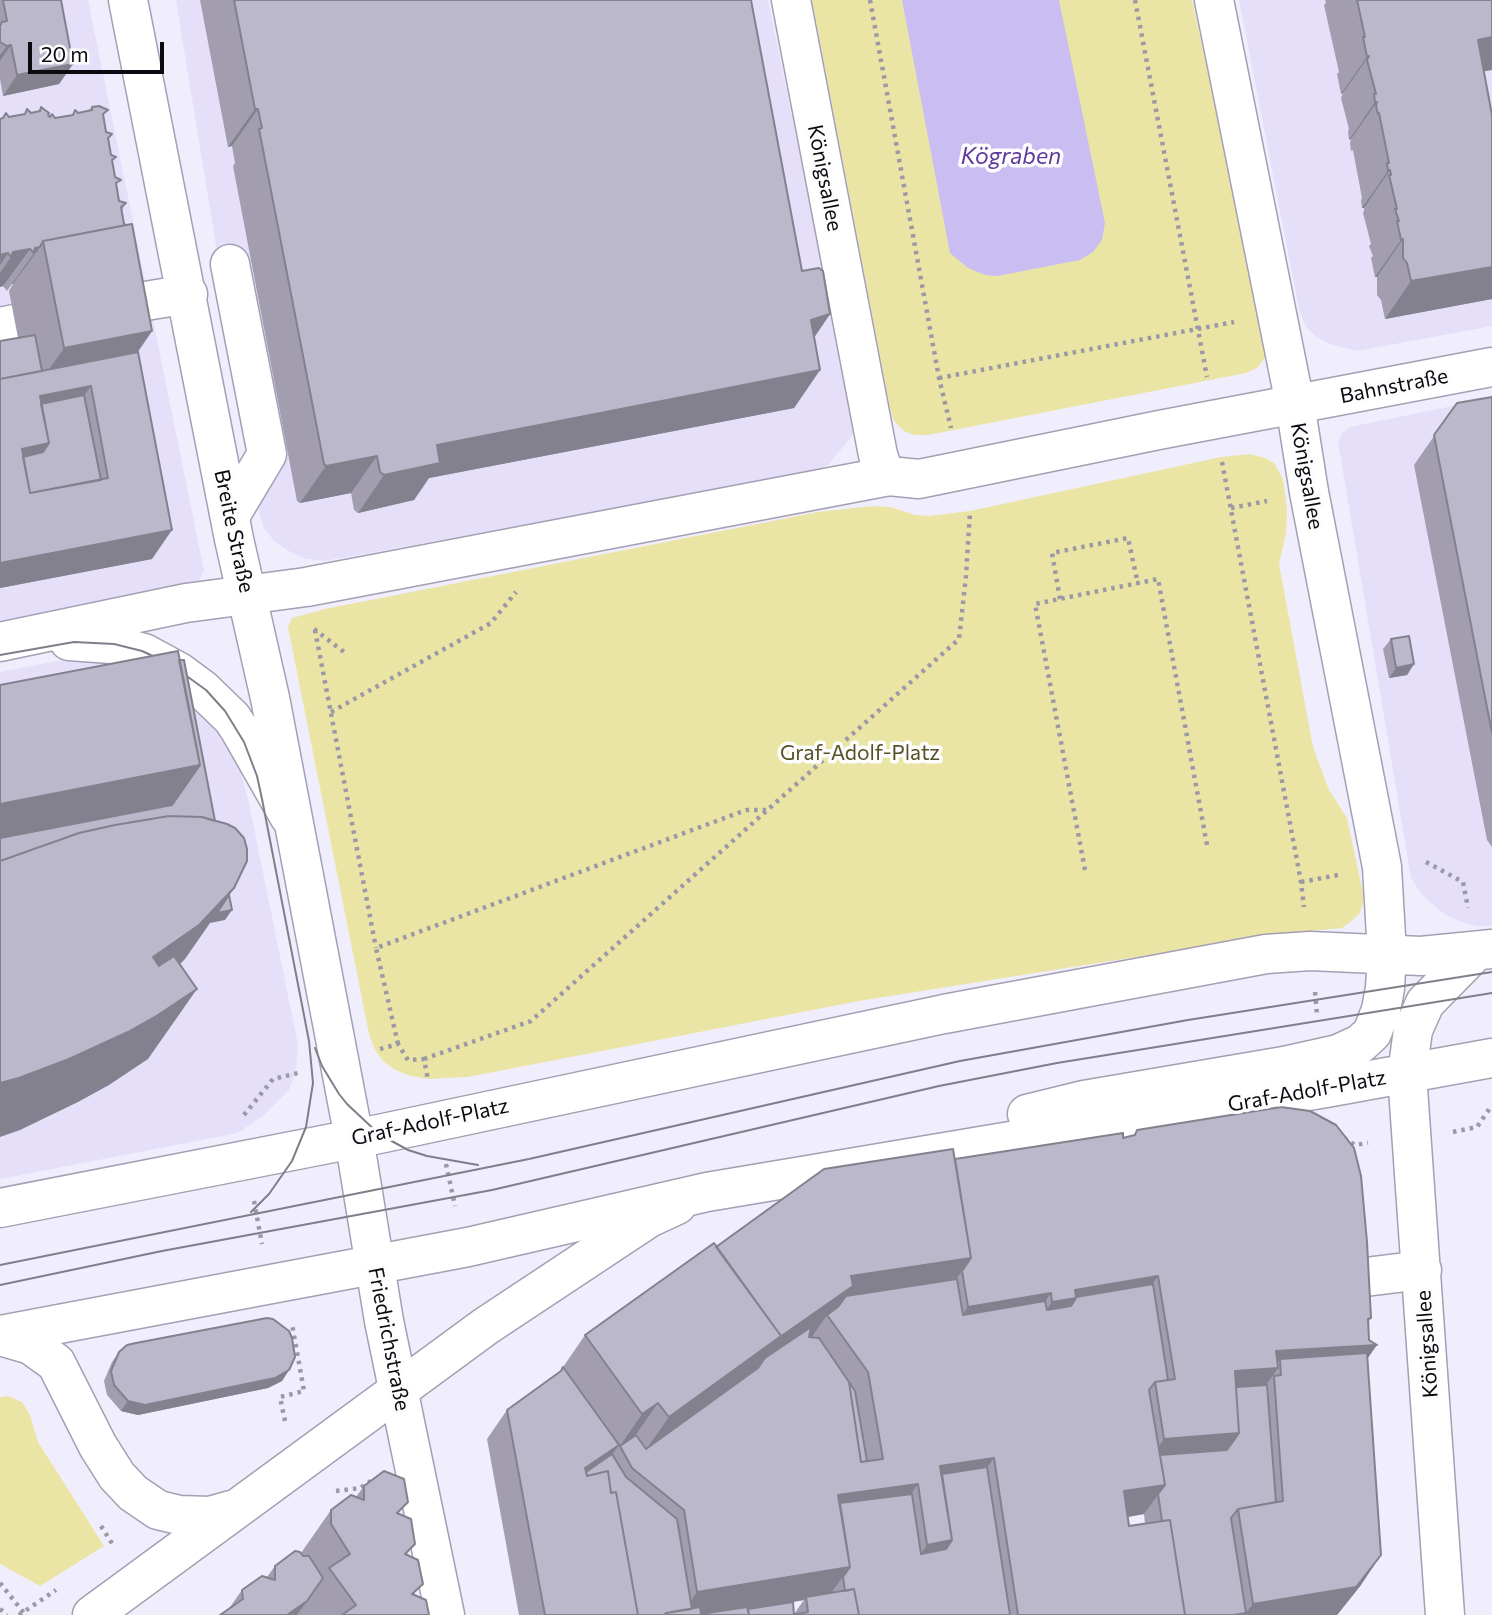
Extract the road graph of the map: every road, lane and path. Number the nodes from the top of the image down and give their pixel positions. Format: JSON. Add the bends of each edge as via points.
{"nodes":[{"id":1,"x":128,"y":0,"type":"edge"},
{"id":2,"x":790,"y":0,"type":"edge"},
{"id":3,"x":870,"y":0,"type":"edge"},
{"id":4,"x":1135,"y":0,"type":"edge"},
{"id":5,"x":1214,"y":0,"type":"edge"},
{"id":6,"x":230,"y":264,"type":"dead end"},
{"id":7,"x":188,"y":294,"type":"junction"},
{"id":8,"x":103,"y":309,"type":"edge"},
{"id":9,"x":1198,"y":330,"type":"junction"},
{"id":10,"x":1492,"y":367,"type":"edge"},
{"id":11,"x":939,"y":378,"type":"junction"},
{"id":12,"x":1295,"y":404,"type":"junction"},
{"id":13,"x":1214,"y":420,"type":"junction"},
{"id":14,"x":961,"y":470,"type":"junction"},
{"id":15,"x":889,"y":476,"type":"junction"},
{"id":16,"x":970,"y":511,"type":"dead end"},
{"id":17,"x":230,"y":516,"type":"junction"},
{"id":18,"x":1138,"y":584,"type":"junction"},
{"id":19,"x":517,"y":590,"type":"dead end"},
{"id":20,"x":247,"y":594,"type":"junction"},
{"id":21,"x":1060,"y":599,"type":"junction"},
{"id":22,"x":314,"y":631,"type":"dead end"},
{"id":23,"x":9,"y":641,"type":"edge"},
{"id":24,"x":331,"y":712,"type":"junction"},
{"id":25,"x":769,"y":810,"type":"junction"},
{"id":26,"x":293,"y":825,"type":"junction"},
{"id":27,"x":1207,"y":845,"type":"dead end"},
{"id":28,"x":1424,"y":861,"type":"dead end"},
{"id":29,"x":1085,"y":870,"type":"dead end"},
{"id":30,"x":1346,"y":874,"type":"dead end"},
{"id":31,"x":1301,"y":882,"type":"junction"},
{"id":32,"x":1479,"y":939,"type":"edge"},
{"id":33,"x":376,"y":948,"type":"junction"},
{"id":34,"x":1310,"y":951,"type":"junction"},
{"id":35,"x":1387,"y":954,"type":"junction"},
{"id":36,"x":398,"y":1044,"type":"dead end"},
{"id":37,"x":1322,"y":1058,"type":"junction"},
{"id":38,"x":1492,"y":1058,"type":"edge"},
{"id":39,"x":424,"y":1059,"type":"junction"},
{"id":40,"x":408,"y":1060,"type":"dead end"},
{"id":41,"x":338,"y":1062,"type":"joint"},
{"id":42,"x":1407,"y":1073,"type":"junction"},
{"id":43,"x":1492,"y":1105,"type":"edge"},
{"id":44,"x":438,"y":1121,"type":"junction"},
{"id":45,"x":1452,"y":1132,"type":"dead end"},
{"id":46,"x":354,"y":1138,"type":"junction"},
{"id":47,"x":916,"y":1155,"type":"junction"},
{"id":48,"x":707,"y":1192,"type":"junction"},
{"id":49,"x":0,"y":1208,"type":"edge"},
{"id":50,"x":468,"y":1247,"type":"junction"},
{"id":51,"x":374,"y":1264,"type":"junction"},
{"id":52,"x":1422,"y":1270,"type":"junction"},
{"id":53,"x":1341,"y":1280,"type":"edge"},
{"id":54,"x":0,"y":1335,"type":"edge"},
{"id":55,"x":398,"y":1390,"type":"junction"},
{"id":56,"x":236,"y":1507,"type":"junction"},
{"id":57,"x":0,"y":1583,"type":"edge"},
{"id":58,"x":0,"y":1609,"type":"edge"},
{"id":59,"x":24,"y":1613,"type":"dead end"},
{"id":60,"x":7,"y":1615,"type":"edge"},
{"id":61,"x":92,"y":1615,"type":"edge"},
{"id":62,"x":445,"y":1615,"type":"edge"},
{"id":63,"x":1445,"y":1615,"type":"edge"}],
"edges":[{"from":1,"to":7,"type":"main road","name":"Breite Straße"},
{"from":2,"to":15,"type":"main road","name":"Königsallee","via":[[878,455]]},
{"from":3,"to":11,"type":"path"},
{"from":4,"to":9,"type":"path"},
{"from":5,"to":12,"type":"main road","name":"Königsallee"},
{"from":6,"to":17,"type":"main road","via":[[267,454]]},
{"from":7,"to":8,"type":"main road"},
{"from":7,"to":17,"type":"main road","name":"Breite Straße"},
{"from":9,"to":11,"type":"path"},
{"from":9,"to":13,"type":"path"},
{"from":10,"to":12,"type":"main road","name":"Bahnstraße"},
{"from":11,"to":14,"type":"path"},
{"from":12,"to":13,"type":"main road"},
{"from":12,"to":35,"type":"main road","name":"Königsallee","via":[[1382,867]]},
{"from":13,"to":14,"type":"main road"},
{"from":13,"to":31,"type":"path"},
{"from":14,"to":15,"type":"main road","via":[[919,479]]},
{"from":15,"to":20,"type":"main road","via":[[306,587]]},
{"from":16,"to":25,"type":"path","via":[[958,639]]},
{"from":17,"to":20,"type":"main road","name":"Breite Straße"},
{"from":18,"to":21,"type":"path"},
{"from":18,"to":21,"type":"path","via":[[1128,538],[1052,553]]},
{"from":18,"to":27,"type":"path","via":[[1158,579]]},
{"from":19,"to":24,"type":"path","via":[[491,623]]},
{"from":20,"to":23,"type":"main road"},
{"from":20,"to":26,"type":"main road","name":"Breite Straße"},
{"from":21,"to":29,"type":"path","via":[[1035,604]]},
{"from":22,"to":24,"type":"path"},
{"from":23,"to":26,"type":"main road","via":[[111,644],[144,653],[179,672],[232,718]]},
{"from":24,"to":33,"type":"path"},
{"from":25,"to":33,"type":"path","via":[[746,810]]},
{"from":25,"to":39,"type":"path","via":[[531,1021]]},
{"from":26,"to":41,"type":"main road","name":"Breite Straße"},
{"from":28,"to":32,"type":"path","via":[[1463,882]]},
{"from":30,"to":31,"type":"path"},
{"from":31,"to":34,"type":"path"},
{"from":32,"to":35,"type":"main road","via":[[1421,956]]},
{"from":32,"to":42,"type":"main road","name":"Königsallee","via":[[1425,1003],[1413,1030]]},
{"from":33,"to":36,"type":"path"},
{"from":34,"to":35,"type":"main road","name":"Graf-Adolf-Platz"},
{"from":34,"to":37,"type":"path"},
{"from":34,"to":44,"type":"main road","name":"Graf-Adolf-Platz","via":[[1266,954],[944,1014]]},
{"from":35,"to":37,"type":"main road","name":"Graf-Adolf-Platz","via":[[1381,1010],[1372,1033],[1360,1044]]},
{"from":37,"to":47,"type":"main road","name":"Graf-Adolf-Platz","via":[[1072,1103],[996,1122]]},
{"from":38,"to":42,"type":"main road","name":"Graf-Adolf-Platz"},
{"from":39,"to":40,"type":"path"},
{"from":39,"to":44,"type":"path"},
{"from":41,"to":46,"type":"main road","name":"Friedrichstraße"},
{"from":42,"to":47,"type":"main road","name":"Graf-Adolf-Platz"},
{"from":42,"to":52,"type":"main road","name":"Königsallee"},
{"from":43,"to":45,"type":"path","via":[[1476,1127]]},
{"from":44,"to":46,"type":"main road","name":"Graf-Adolf-Platz"},
{"from":44,"to":50,"type":"path","via":[[455,1208]]},
{"from":46,"to":49,"type":"main road","name":"Graf-Adolf-Platz"},
{"from":46,"to":51,"type":"main road","name":"Friedrichstraße"},
{"from":47,"to":48,"type":"main road","name":"Graf-Adolf-Platz"},
{"from":48,"to":50,"type":"main road","name":"Graf-Adolf-Platz"},
{"from":48,"to":55,"type":"main road","name":"Graf-Adolf-Platz","via":[[649,1218]]},
{"from":50,"to":51,"type":"main road","name":"Graf-Adolf-Platz"},
{"from":51,"to":54,"type":"main road","name":"Graf-Adolf-Platz"},
{"from":51,"to":55,"type":"main road","name":"Friedrichstraße"},
{"from":52,"to":53,"type":"main road"},
{"from":52,"to":63,"type":"main road","name":"Königsallee"},
{"from":54,"to":56,"type":"main road","name":"Graf-Adolf-Platz","via":[[31,1345],[56,1363],[107,1461],[142,1499],[158,1510],[192,1517]]},
{"from":55,"to":56,"type":"main road","name":"Graf-Adolf-Platz"},
{"from":55,"to":62,"type":"main road","name":"Friedrichstraße"},
{"from":56,"to":61,"type":"main road","name":"Graf-Adolf-Platz"},
{"from":57,"to":59,"type":"path"},
{"from":58,"to":60,"type":"path"}]}
